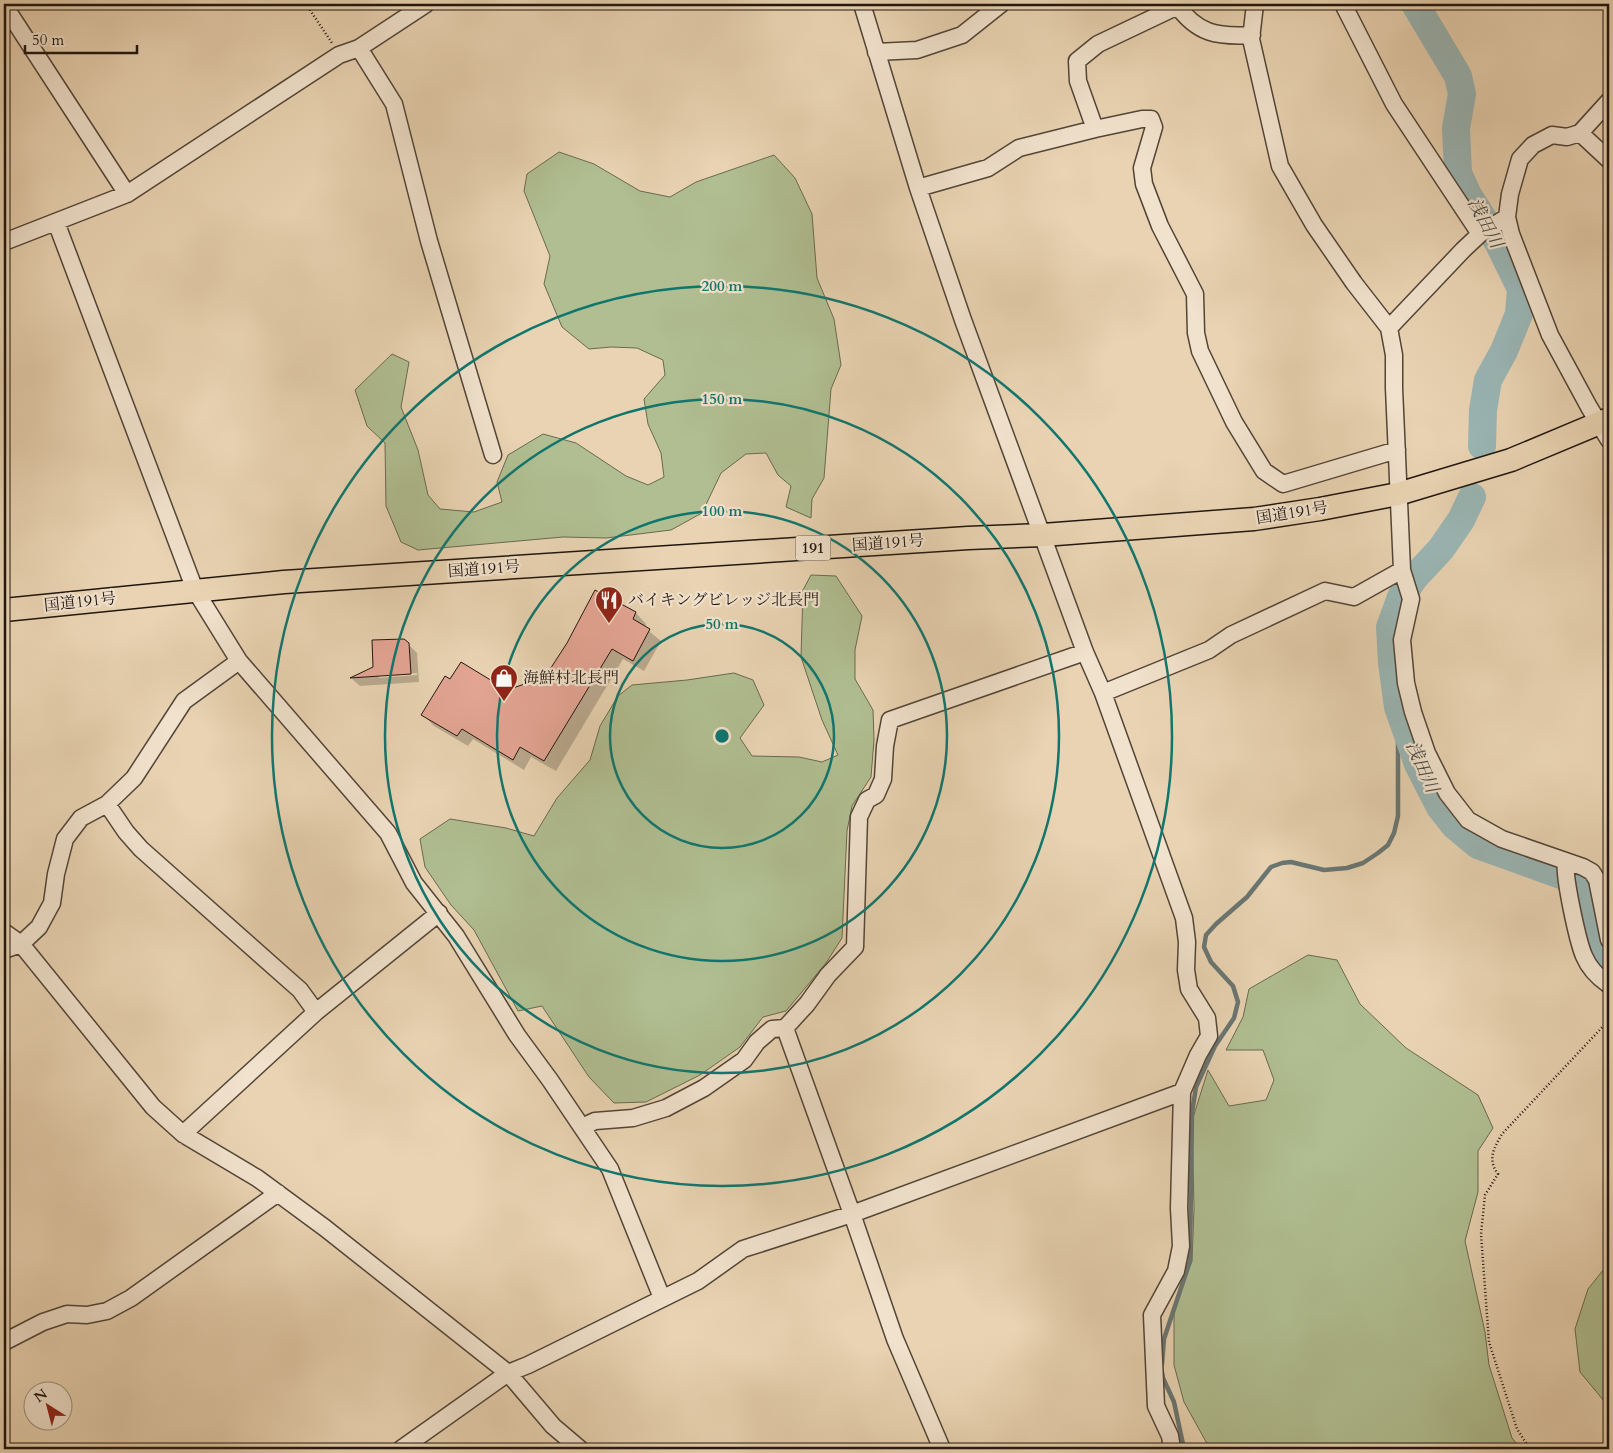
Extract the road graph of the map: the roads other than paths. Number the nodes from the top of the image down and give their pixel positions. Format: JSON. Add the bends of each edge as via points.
{"nodes":[{"id":1,"x":426,"y":4,"type":"edge"},
{"id":2,"x":862,"y":4,"type":"edge"},
{"id":3,"x":1001,"y":4,"type":"edge"},
{"id":4,"x":1254,"y":4,"type":"edge"},
{"id":5,"x":1344,"y":4,"type":"edge"},
{"id":6,"x":1177,"y":5,"type":"edge"},
{"id":7,"x":4,"y":6,"type":"edge"},
{"id":8,"x":1252,"y":35,"type":"junction"},
{"id":9,"x":358,"y":48,"type":"junction"},
{"id":10,"x":876,"y":52,"type":"junction"},
{"id":11,"x":1609,"y":101,"type":"edge"},
{"id":12,"x":1095,"y":129,"type":"junction"},
{"id":13,"x":1580,"y":133,"type":"junction"},
{"id":14,"x":1609,"y":160,"type":"edge"},
{"id":15,"x":918,"y":188,"type":"junction"},
{"id":16,"x":127,"y":194,"type":"junction"},
{"id":17,"x":56,"y":222,"type":"junction"},
{"id":18,"x":1492,"y":227,"type":"junction"},
{"id":19,"x":4,"y":242,"type":"edge"},
{"id":20,"x":1389,"y":328,"type":"junction"},
{"id":21,"x":1606,"y":428,"type":"edge"},
{"id":22,"x":1397,"y":450,"type":"junction"},
{"id":23,"x":493,"y":455,"type":"dead end"},
{"id":24,"x":1398,"y":494,"type":"junction"},
{"id":25,"x":1043,"y":536,"type":"junction"},
{"id":26,"x":1403,"y":573,"type":"junction"},
{"id":27,"x":195,"y":590,"type":"junction"},
{"id":28,"x":4,"y":610,"type":"edge"},
{"id":29,"x":1085,"y":652,"type":"junction"},
{"id":30,"x":239,"y":661,"type":"junction"},
{"id":31,"x":1103,"y":693,"type":"junction"},
{"id":32,"x":108,"y":804,"type":"junction"},
{"id":33,"x":1566,"y":864,"type":"junction"},
{"id":34,"x":439,"y":913,"type":"junction"},
{"id":35,"x":4,"y":932,"type":"edge"},
{"id":36,"x":1609,"y":940,"type":"edge"},
{"id":37,"x":21,"y":944,"type":"junction"},
{"id":38,"x":4,"y":950,"type":"edge"},
{"id":39,"x":1609,"y":985,"type":"edge"},
{"id":40,"x":316,"y":1012,"type":"junction"},
{"id":41,"x":785,"y":1028,"type":"junction"},
{"id":42,"x":1182,"y":1092,"type":"junction"},
{"id":43,"x":582,"y":1127,"type":"junction"},
{"id":44,"x":183,"y":1134,"type":"junction"},
{"id":45,"x":278,"y":1193,"type":"junction"},
{"id":46,"x":852,"y":1214,"type":"junction"},
{"id":47,"x":662,"y":1298,"type":"junction"},
{"id":48,"x":4,"y":1342,"type":"edge"},
{"id":49,"x":508,"y":1373,"type":"junction"},
{"id":50,"x":401,"y":1449,"type":"edge"},
{"id":51,"x":580,"y":1449,"type":"edge"},
{"id":52,"x":942,"y":1449,"type":"edge"},
{"id":53,"x":1172,"y":1449,"type":"edge"}],
"edges":[{"from":1,"to":9,"type":"street"},
{"from":2,"to":10,"type":"street"},
{"from":3,"to":10,"type":"street","via":[[962,35],[917,50]]},
{"from":4,"to":8,"type":"street"},
{"from":5,"to":18,"type":"street","via":[[1394,104]]},
{"from":6,"to":8,"type":"street","via":[[1188,19],[1210,34]]},
{"from":6,"to":12,"type":"street","via":[[1098,44],[1077,61],[1078,81]]},
{"from":7,"to":16,"type":"street"},
{"from":8,"to":20,"type":"street","via":[[1280,166],[1314,225]]},
{"from":9,"to":16,"type":"street","via":[[339,55]]},
{"from":9,"to":23,"type":"street","via":[[394,104],[429,240]]},
{"from":10,"to":15,"type":"street"},
{"from":11,"to":13,"type":"street"},
{"from":12,"to":15,"type":"street","via":[[1019,148],[988,168]]},
{"from":12,"to":22,"type":"street","via":[[1142,119],[1150,120],[1154,128],[1142,168],[1144,184],[1160,226],[1195,294],[1200,351],[1234,422],[1264,472],[1283,484]]},
{"from":13,"to":14,"type":"street"},
{"from":13,"to":18,"type":"street","via":[[1567,137],[1552,135],[1533,145],[1520,159],[1510,194]]},
{"from":15,"to":25,"type":"street"},
{"from":16,"to":17,"type":"street"},
{"from":17,"to":19,"type":"street"},
{"from":17,"to":27,"type":"street"},
{"from":18,"to":20,"type":"street"},
{"from":18,"to":21,"type":"street","via":[[1511,234],[1550,335],[1588,407]]},
{"from":20,"to":22,"type":"street","via":[[1394,356]]},
{"from":21,"to":24,"type":"highway","name":"国道191号","number":"191"},
{"from":22,"to":24,"type":"street"},
{"from":24,"to":25,"type":"highway","name":"国道191号","number":"191","via":[[1254,519]]},
{"from":24,"to":26,"type":"street"},
{"from":25,"to":27,"type":"highway","name":"国道191号","number":"191","via":[[968,538]]},
{"from":25,"to":29,"type":"street"},
{"from":26,"to":31,"type":"street","via":[[1354,597],[1325,591],[1231,635],[1209,650]]},
{"from":26,"to":33,"type":"street","via":[[1411,599],[1402,640],[1406,683],[1427,753],[1446,793],[1468,820],[1502,839]]},
{"from":27,"to":28,"type":"highway","name":"国道191号","number":"191"},
{"from":27,"to":30,"type":"street"},
{"from":29,"to":31,"type":"street"},
{"from":29,"to":41,"type":"street","via":[[890,720],[883,779],[876,795],[867,800],[859,817],[855,947]]},
{"from":30,"to":32,"type":"street","via":[[184,701],[134,778]]},
{"from":30,"to":34,"type":"street","via":[[388,833],[414,883]]},
{"from":31,"to":42,"type":"street","via":[[1184,918],[1189,989],[1206,1018],[1209,1036]]},
{"from":32,"to":37,"type":"street","via":[[81,818],[65,839],[52,903],[39,927]]},
{"from":32,"to":40,"type":"street","via":[[141,849],[300,990]]},
{"from":33,"to":36,"type":"street","via":[[1592,872],[1597,880]]},
{"from":33,"to":39,"type":"street","via":[[1584,956],[1598,977]]},
{"from":34,"to":40,"type":"street"},
{"from":34,"to":43,"type":"street","via":[[517,1035]]},
{"from":35,"to":37,"type":"street"},
{"from":37,"to":38,"type":"street"},
{"from":37,"to":44,"type":"street","via":[[153,1107]]},
{"from":40,"to":44,"type":"street"},
{"from":41,"to":43,"type":"street","via":[[772,1029],[744,1060],[704,1088],[666,1108],[633,1118],[595,1120]]},
{"from":41,"to":46,"type":"street"},
{"from":42,"to":46,"type":"street"},
{"from":42,"to":53,"type":"street","via":[[1181,1246],[1176,1271],[1152,1315],[1156,1406],[1170,1436]]},
{"from":43,"to":47,"type":"street","via":[[610,1170]]},
{"from":44,"to":45,"type":"street"},
{"from":45,"to":48,"type":"street","via":[[107,1311],[67,1314]]},
{"from":45,"to":49,"type":"street"},
{"from":46,"to":47,"type":"street","via":[[743,1249],[698,1281]]},
{"from":46,"to":52,"type":"street","via":[[895,1340]]},
{"from":47,"to":49,"type":"street"},
{"from":49,"to":50,"type":"street"},
{"from":49,"to":51,"type":"street","via":[[553,1426]]}]}
